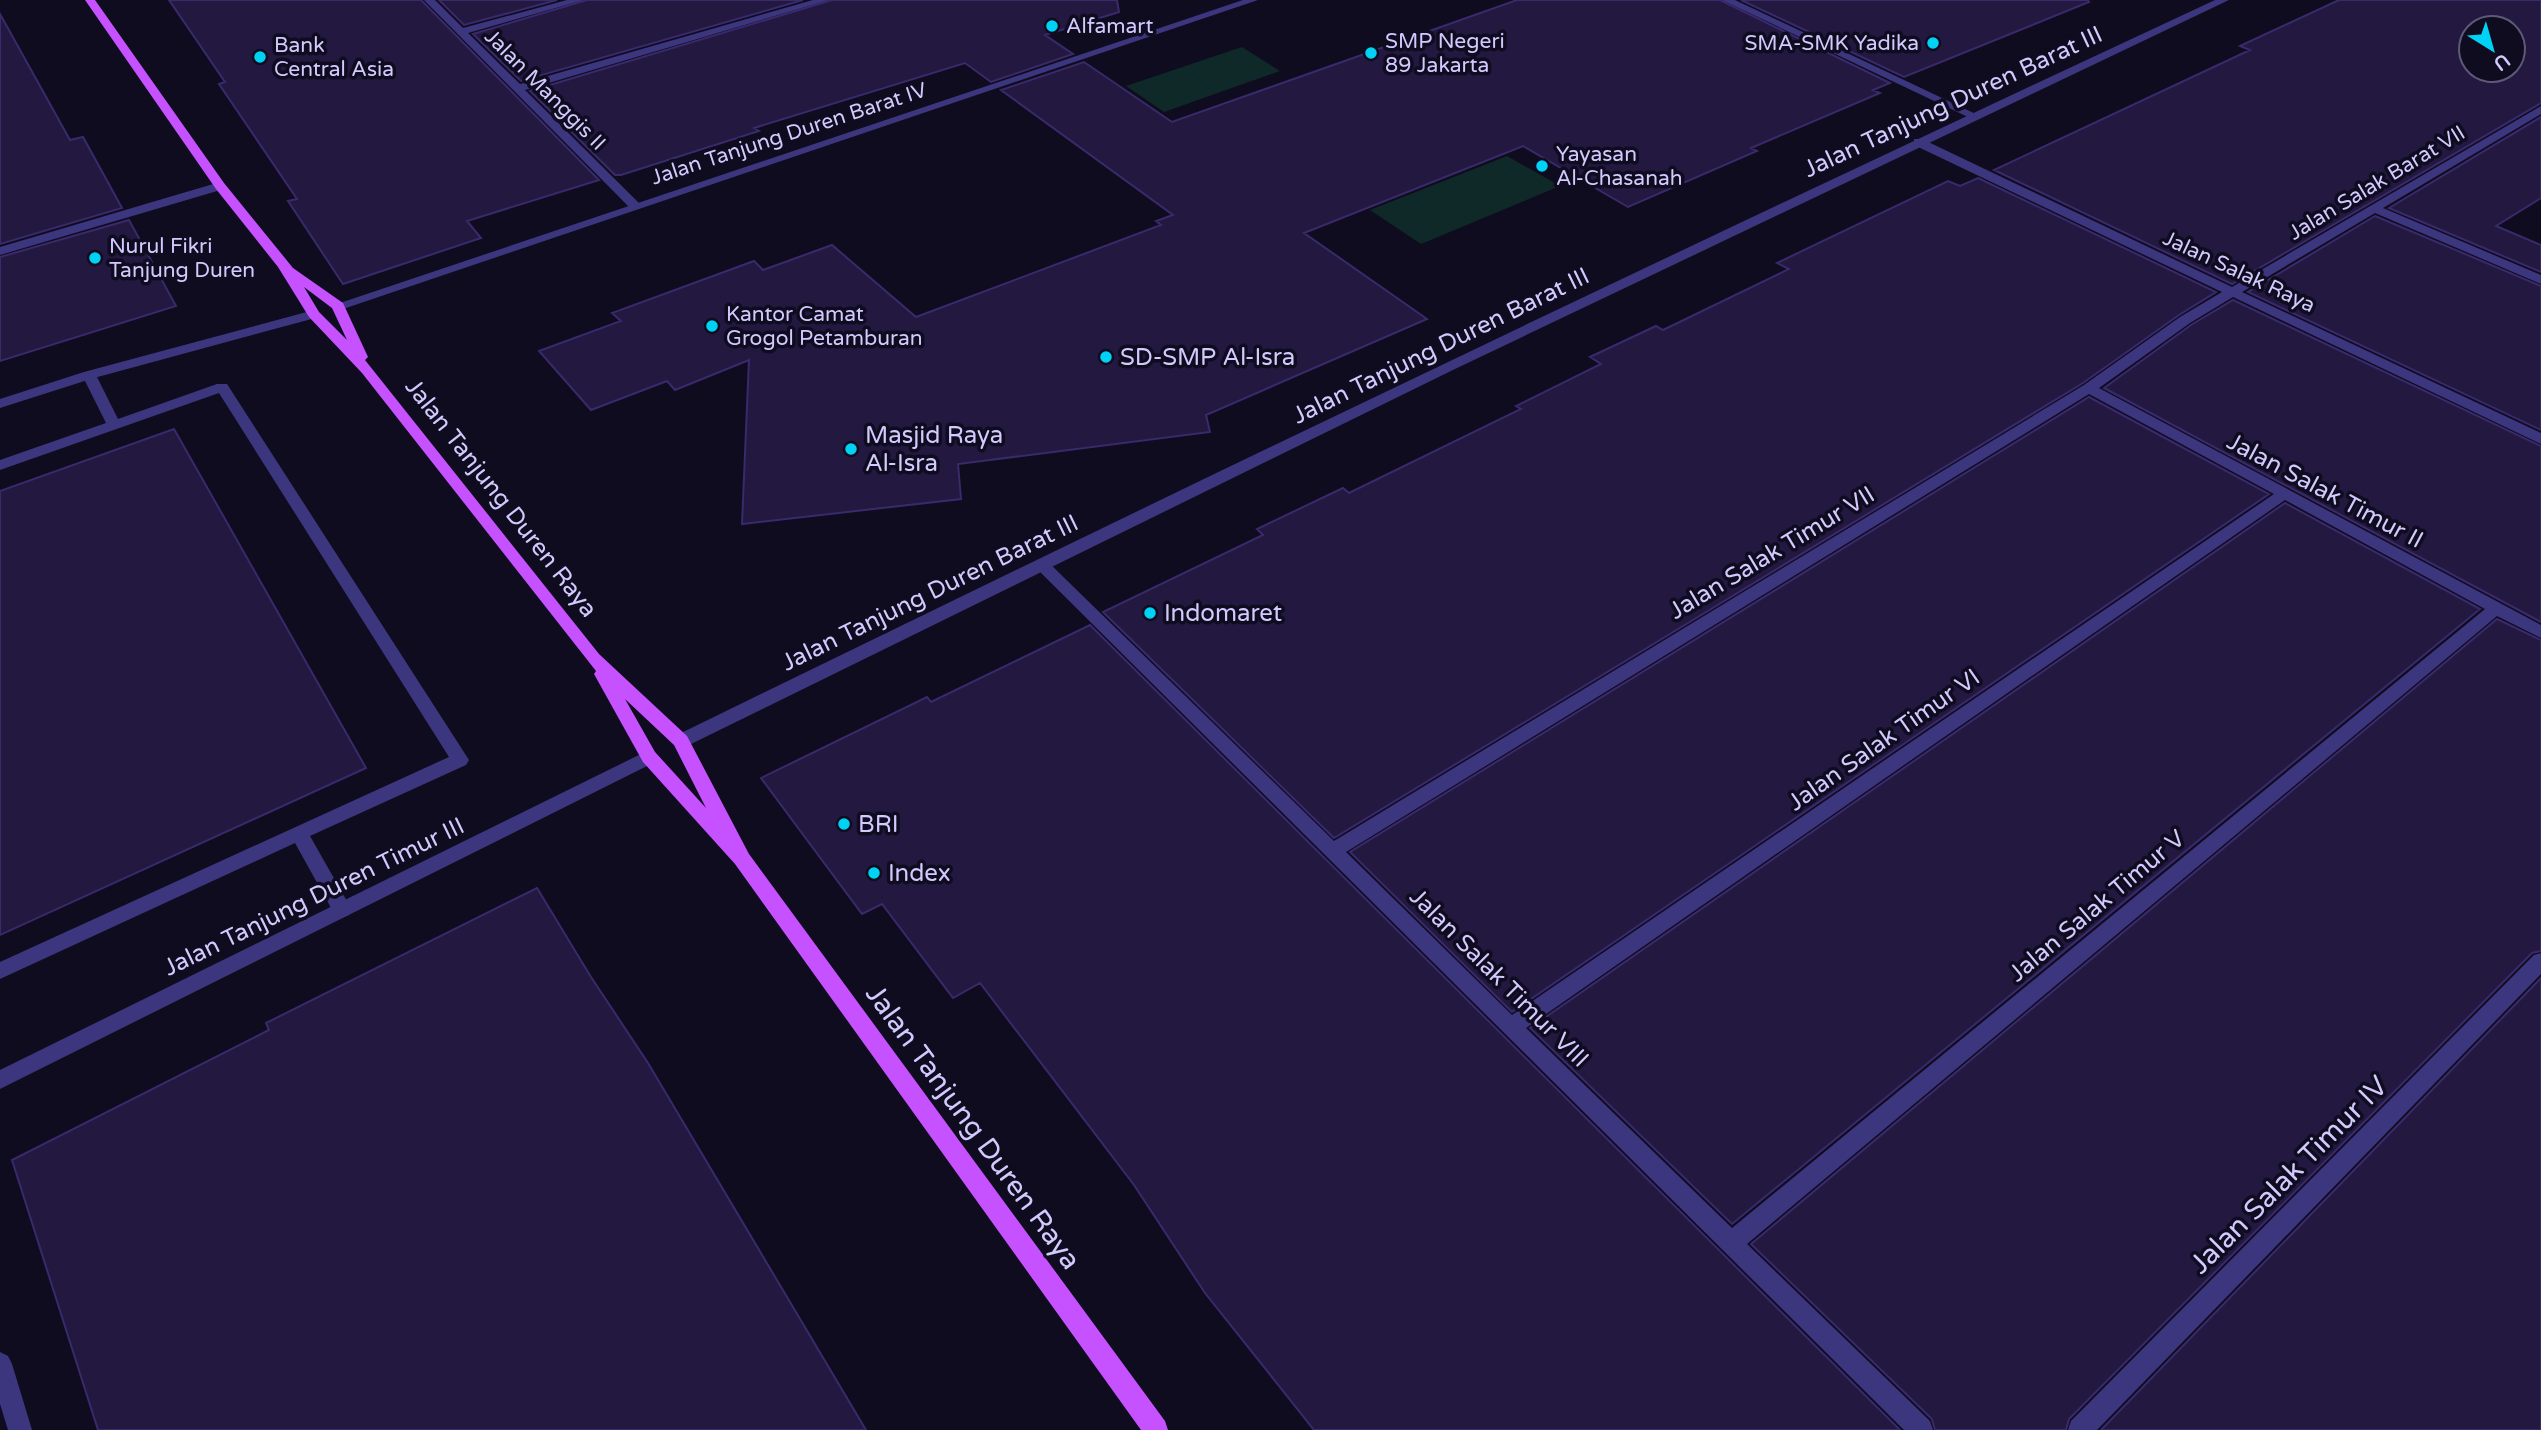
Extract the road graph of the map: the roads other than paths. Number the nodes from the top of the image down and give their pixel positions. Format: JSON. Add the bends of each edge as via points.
{"nodes":[{"id":1,"x":90,"y":0,"type":"edge"},
{"id":2,"x":429,"y":0,"type":"edge"},
{"id":3,"x":579,"y":0,"type":"edge"},
{"id":4,"x":824,"y":0,"type":"edge"},
{"id":5,"x":1253,"y":0,"type":"edge"},
{"id":6,"x":1727,"y":0,"type":"edge"},
{"id":7,"x":2224,"y":0,"type":"edge"},
{"id":8,"x":460,"y":32,"type":"junction"},
{"id":9,"x":516,"y":89,"type":"junction"},
{"id":10,"x":2541,"y":109,"type":"edge"},
{"id":11,"x":1974,"y":116,"type":"junction"},
{"id":12,"x":1918,"y":142,"type":"junction"},
{"id":13,"x":220,"y":186,"type":"junction"},
{"id":14,"x":635,"y":206,"type":"junction"},
{"id":15,"x":2376,"y":209,"type":"junction"},
{"id":16,"x":0,"y":251,"type":"edge"},
{"id":17,"x":284,"y":265,"type":"junction"},
{"id":18,"x":2541,"y":281,"type":"edge"},
{"id":19,"x":2233,"y":292,"type":"junction"},
{"id":20,"x":338,"y":306,"type":"junction"},
{"id":21,"x":314,"y":314,"type":"junction"},
{"id":22,"x":367,"y":370,"type":"junction"},
{"id":23,"x":89,"y":375,"type":"junction"},
{"id":24,"x":2089,"y":388,"type":"junction"},
{"id":25,"x":0,"y":404,"type":"edge"},
{"id":26,"x":114,"y":425,"type":"junction"},
{"id":27,"x":2541,"y":439,"type":"edge"},
{"id":28,"x":0,"y":465,"type":"edge"},
{"id":29,"x":2284,"y":494,"type":"junction"},
{"id":30,"x":1040,"y":564,"type":"junction"},
{"id":31,"x":2496,"y":608,"type":"junction"},
{"id":32,"x":2541,"y":632,"type":"edge"},
{"id":33,"x":593,"y":658,"type":"junction"},
{"id":34,"x":681,"y":741,"type":"junction"},
{"id":35,"x":649,"y":757,"type":"junction"},
{"id":36,"x":299,"y":833,"type":"junction"},
{"id":37,"x":1333,"y":851,"type":"junction"},
{"id":38,"x":742,"y":859,"type":"junction"},
{"id":39,"x":342,"y":910,"type":"junction"},
{"id":40,"x":2541,"y":961,"type":"edge"},
{"id":41,"x":0,"y":971,"type":"edge"},
{"id":42,"x":1511,"y":1027,"type":"junction"},
{"id":43,"x":0,"y":1080,"type":"edge"},
{"id":44,"x":1731,"y":1243,"type":"junction"},
{"id":45,"x":0,"y":1364,"type":"edge"},
{"id":46,"x":20,"y":1430,"type":"edge"},
{"id":47,"x":1156,"y":1430,"type":"edge"},
{"id":48,"x":1921,"y":1430,"type":"edge"},
{"id":49,"x":2080,"y":1430,"type":"edge"}],
"edges":[{"from":1,"to":13,"type":"main road","name":"Jalan Tanjung Duren Raya"},
{"from":2,"to":8,"type":"street","name":"Jalan Manggis II"},
{"from":3,"to":8,"type":"street"},
{"from":4,"to":9,"type":"street"},
{"from":5,"to":14,"type":"street","name":"Jalan Tanjung Duren Barat IV"},
{"from":6,"to":11,"type":"street"},
{"from":7,"to":11,"type":"street","name":"Jalan Tanjung Duren Barat III"},
{"from":8,"to":9,"type":"street","name":"Jalan Manggis II"},
{"from":9,"to":14,"type":"street","name":"Jalan Manggis II"},
{"from":10,"to":15,"type":"street","name":"Jalan Salak Barat VII"},
{"from":11,"to":12,"type":"street","name":"Jalan Tanjung Duren Barat III"},
{"from":12,"to":19,"type":"street","name":"Jalan Salak Raya"},
{"from":12,"to":30,"type":"street","name":"Jalan Tanjung Duren Barat III"},
{"from":13,"to":16,"type":"street"},
{"from":13,"to":17,"type":"main road","name":"Jalan Tanjung Duren Raya"},
{"from":14,"to":20,"type":"street","name":"Jalan Tanjung Duren Barat IV"},
{"from":15,"to":18,"type":"street"},
{"from":15,"to":19,"type":"street","name":"Jalan Salak Barat VII"},
{"from":17,"to":20,"type":"main road","name":"Jalan Tanjung Duren Raya"},
{"from":17,"to":21,"type":"main road","name":"Jalan Tanjung Duren Raya"},
{"from":19,"to":24,"type":"street","name":"Jalan Salak Timur VII"},
{"from":19,"to":27,"type":"street","name":"Jalan Salak Raya"},
{"from":20,"to":22,"type":"main road","name":"Jalan Tanjung Duren Raya"},
{"from":21,"to":22,"type":"main road","name":"Jalan Tanjung Duren Raya"},
{"from":21,"to":23,"type":"street"},
{"from":22,"to":33,"type":"main road","name":"Jalan Tanjung Duren Raya"},
{"from":23,"to":25,"type":"street"},
{"from":23,"to":26,"type":"street"},
{"from":24,"to":29,"type":"street","name":"Jalan Salak Timur II"},
{"from":24,"to":37,"type":"street","name":"Jalan Salak Timur VII"},
{"from":26,"to":28,"type":"street"},
{"from":26,"to":36,"type":"street","via":[[222,387],[460,760]]},
{"from":29,"to":31,"type":"street","name":"Jalan Salak Timur II"},
{"from":29,"to":42,"type":"street","name":"Jalan Salak Timur VI"},
{"from":30,"to":34,"type":"street","name":"Jalan Tanjung Duren Barat III"},
{"from":30,"to":37,"type":"street","name":"Jalan Salak Timur VIII"},
{"from":31,"to":32,"type":"street","name":"Jalan Salak Timur II"},
{"from":31,"to":44,"type":"street","name":"Jalan Salak Timur V"},
{"from":33,"to":34,"type":"main road","name":"Jalan Tanjung Duren Raya"},
{"from":33,"to":35,"type":"main road","name":"Jalan Tanjung Duren Raya"},
{"from":34,"to":38,"type":"main road","name":"Jalan Tanjung Duren Raya"},
{"from":35,"to":38,"type":"main road","name":"Jalan Tanjung Duren Raya"},
{"from":35,"to":39,"type":"street","name":"Jalan Tanjung Duren Timur III"},
{"from":36,"to":39,"type":"street"},
{"from":36,"to":41,"type":"street"},
{"from":37,"to":42,"type":"street","name":"Jalan Salak Timur VIII"},
{"from":38,"to":47,"type":"main road","name":"Jalan Tanjung Duren Raya"},
{"from":39,"to":43,"type":"street","name":"Jalan Tanjung Duren Timur III"},
{"from":40,"to":49,"type":"street","name":"Jalan Salak Timur IV"},
{"from":42,"to":44,"type":"street","name":"Jalan Salak Timur VIII"},
{"from":44,"to":48,"type":"street","name":"Jalan Salak Timur VIII"},
{"from":45,"to":46,"type":"street"}]}
